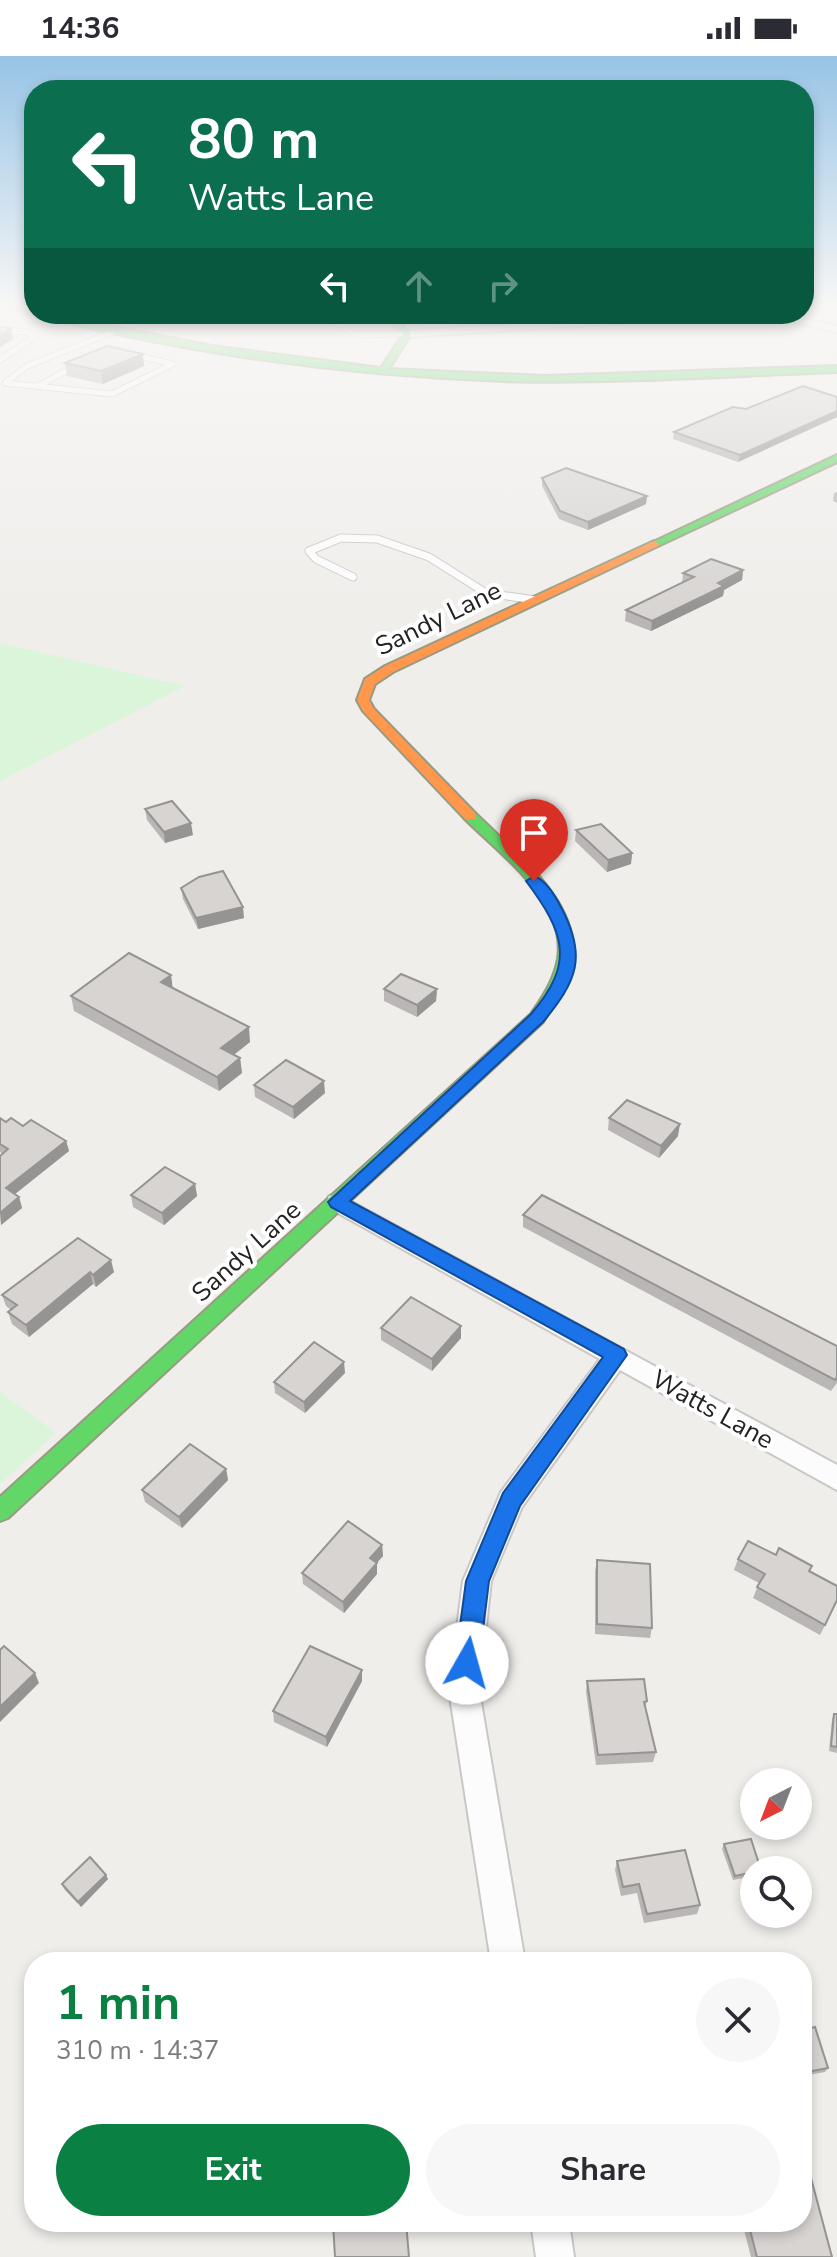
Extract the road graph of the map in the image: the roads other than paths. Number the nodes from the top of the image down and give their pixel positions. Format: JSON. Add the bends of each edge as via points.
{"nodes":[{"id":1,"x":837,"y":458,"type":"edge"},
{"id":2,"x":353,"y":577,"type":"dead end"},
{"id":3,"x":535,"y":600,"type":"junction"},
{"id":4,"x":337,"y":1202,"type":"junction"},
{"id":5,"x":617,"y":1355,"type":"junction"},
{"id":6,"x":837,"y":1478,"type":"edge"},
{"id":7,"x":0,"y":1511,"type":"edge"},
{"id":8,"x":506,"y":1952,"type":"edge"},
{"id":9,"x":551,"y":2232,"type":"edge"},
{"id":10,"x":555,"y":2257,"type":"edge"}],
"edges":[{"from":1,"to":3,"type":"main road","name":"Sandy Lane"},
{"from":2,"to":3,"type":"lane","via":[[309,551],[344,539],[391,543],[447,567],[481,591]]},
{"from":3,"to":4,"type":"main road","name":"Sandy Lane","via":[[373,678],[363,700],[550,900],[565,931],[568,969],[537,1018]]},
{"from":4,"to":5,"type":"street","name":"Watts Lane"},
{"from":4,"to":7,"type":"main road","name":"Sandy Lane"},
{"from":5,"to":6,"type":"street","name":"Watts Lane"},
{"from":5,"to":8,"type":"street","via":[[511,1500],[477,1581],[464,1690]]},
{"from":9,"to":10,"type":"street"}]}
